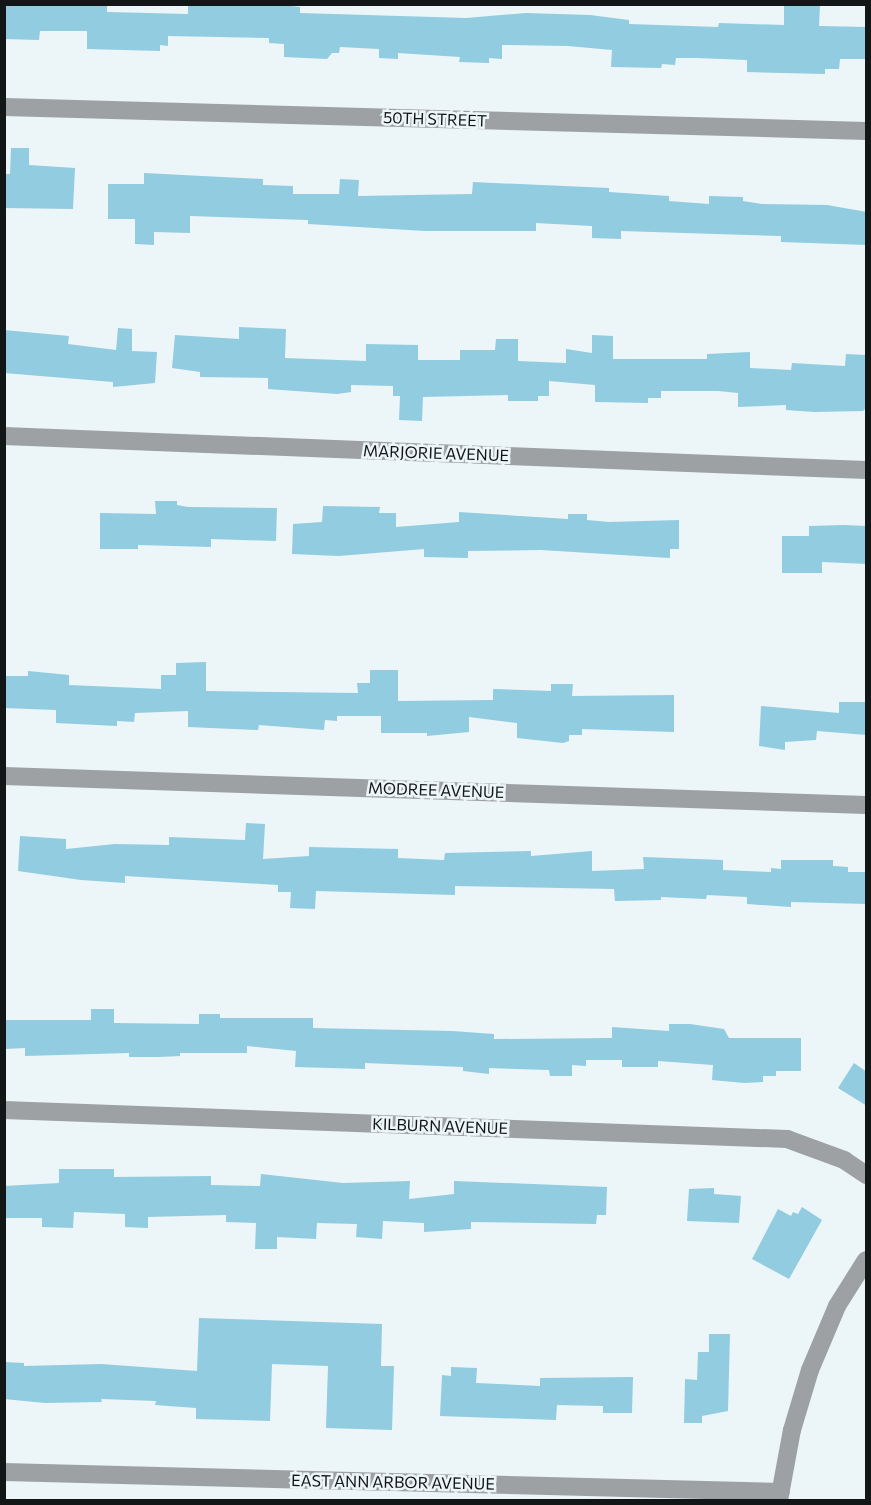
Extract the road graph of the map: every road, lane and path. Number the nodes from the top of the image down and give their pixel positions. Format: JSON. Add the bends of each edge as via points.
{"nodes":[{"id":1,"x":4,"y":107,"type":"edge"},
{"id":2,"x":867,"y":131,"type":"edge"},
{"id":3,"x":4,"y":436,"type":"edge"},
{"id":4,"x":867,"y":470,"type":"edge"},
{"id":5,"x":4,"y":776,"type":"edge"},
{"id":6,"x":867,"y":805,"type":"edge"},
{"id":7,"x":4,"y":1110,"type":"edge"},
{"id":8,"x":867,"y":1175,"type":"edge"},
{"id":9,"x":867,"y":1260,"type":"edge"},
{"id":10,"x":4,"y":1472,"type":"edge"},
{"id":11,"x":780,"y":1496,"type":"edge"}],
"edges":[{"from":1,"to":2,"type":"street","name":"50TH STREET"},
{"from":3,"to":4,"type":"street","name":"MARJORIE AVENUE"},
{"from":5,"to":6,"type":"street","name":"MODREE AVENUE"},
{"from":7,"to":8,"type":"street","name":"KILBURN AVENUE","via":[[786,1139],[844,1160]]},
{"from":9,"to":11,"type":"street","via":[[837,1306],[810,1370],[792,1430]]},
{"from":10,"to":11,"type":"street","name":"EAST ANN ARBOR AVENUE"}]}
